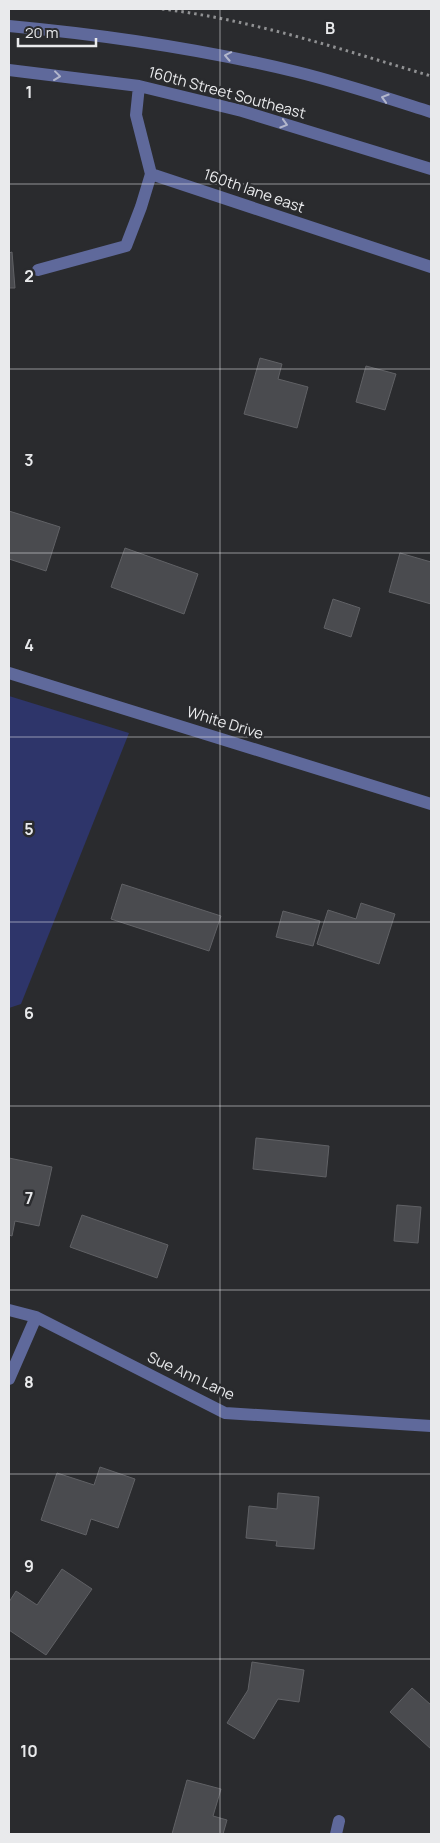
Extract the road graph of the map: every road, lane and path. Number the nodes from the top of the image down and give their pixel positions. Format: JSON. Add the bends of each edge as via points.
{"nodes":[{"id":1,"x":162,"y":9,"type":"edge"},
{"id":2,"x":9,"y":26,"type":"edge"},
{"id":3,"x":9,"y":70,"type":"edge"},
{"id":4,"x":431,"y":76,"type":"edge"},
{"id":5,"x":139,"y":86,"type":"junction"},
{"id":6,"x":431,"y":112,"type":"edge"},
{"id":7,"x":431,"y":169,"type":"edge"},
{"id":8,"x":151,"y":174,"type":"junction"},
{"id":9,"x":431,"y":267,"type":"edge"},
{"id":10,"x":38,"y":270,"type":"dead end"},
{"id":11,"x":9,"y":673,"type":"edge"},
{"id":12,"x":431,"y":804,"type":"edge"},
{"id":13,"x":9,"y":1310,"type":"edge"},
{"id":14,"x":36,"y":1317,"type":"junction"},
{"id":15,"x":9,"y":1379,"type":"edge"},
{"id":16,"x":431,"y":1426,"type":"edge"},
{"id":17,"x":339,"y":1821,"type":"dead end"},
{"id":18,"x":336,"y":1834,"type":"edge"}],
"edges":[{"from":1,"to":4,"type":"path","via":[[315,41]]},
{"from":6,"to":2,"type":"street","name":"160th Street Southeast","one_way":true,"via":[[299,72],[240,59],[125,38]]},
{"from":3,"to":5,"type":"street","name":"160th Street Southeast","one_way":true},
{"from":5,"to":7,"type":"street","name":"160th Street Southeast","one_way":true,"via":[[242,111]]},
{"from":5,"to":8,"type":"street","via":[[136,115]]},
{"from":8,"to":9,"type":"street","name":"160th lane east"},
{"from":8,"to":10,"type":"street","via":[[126,246]]},
{"from":11,"to":12,"type":"street","name":"White Drive"},
{"from":13,"to":14,"type":"street","name":"Sue Ann Lane"},
{"from":14,"to":15,"type":"street"},
{"from":14,"to":16,"type":"street","name":"Sue Ann Lane","via":[[225,1414]]},
{"from":17,"to":18,"type":"street"}]}
